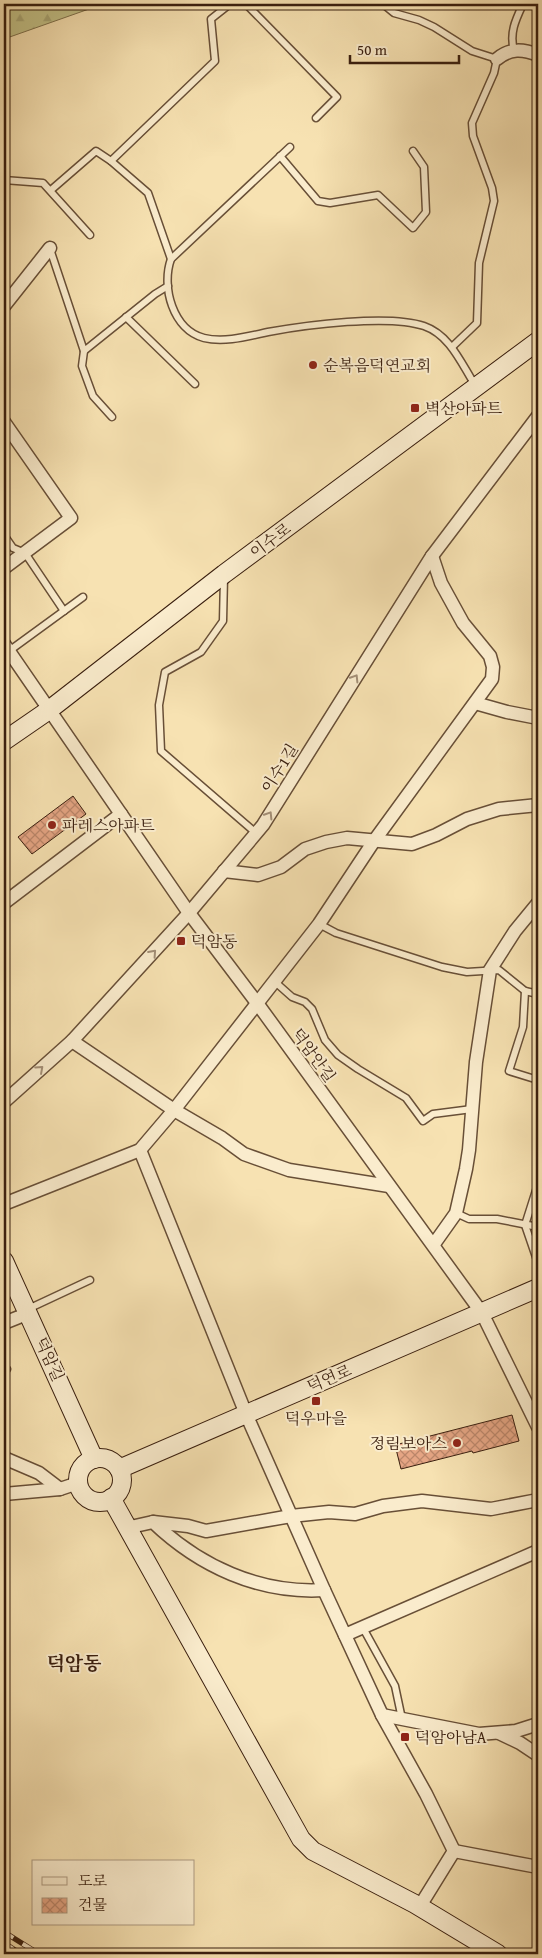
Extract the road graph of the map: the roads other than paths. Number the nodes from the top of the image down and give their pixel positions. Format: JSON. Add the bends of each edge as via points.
{"nodes":[{"id":1,"x":230,"y":4,"type":"edge"},
{"id":2,"x":246,"y":4,"type":"edge"},
{"id":3,"x":383,"y":4,"type":"edge"},
{"id":4,"x":523,"y":4,"type":"edge"},
{"id":5,"x":514,"y":50,"type":"junction"},
{"id":6,"x":538,"y":55,"type":"edge"},
{"id":7,"x":497,"y":59,"type":"junction"},
{"id":8,"x":316,"y":118,"type":"dead end"},
{"id":9,"x":290,"y":147,"type":"dead end"},
{"id":10,"x":414,"y":151,"type":"dead end"},
{"id":11,"x":280,"y":156,"type":"junction"},
{"id":12,"x":111,"y":161,"type":"junction"},
{"id":13,"x":4,"y":180,"type":"edge"},
{"id":14,"x":51,"y":190,"type":"junction"},
{"id":15,"x":90,"y":235,"type":"dead end"},
{"id":16,"x":50,"y":248,"type":"joint"},
{"id":17,"x":171,"y":259,"type":"junction"},
{"id":18,"x":168,"y":286,"type":"junction"},
{"id":19,"x":5,"y":302,"type":"edge"},
{"id":20,"x":126,"y":317,"type":"junction"},
{"id":21,"x":538,"y":341,"type":"edge"},
{"id":22,"x":452,"y":347,"type":"junction"},
{"id":23,"x":84,"y":351,"type":"junction"},
{"id":24,"x":195,"y":384,"type":"dead end"},
{"id":25,"x":476,"y":386,"type":"junction"},
{"id":26,"x":538,"y":416,"type":"edge"},
{"id":27,"x":112,"y":417,"type":"dead end"},
{"id":28,"x":4,"y":422,"type":"edge"},
{"id":29,"x":4,"y":535,"type":"edge"},
{"id":30,"x":25,"y":553,"type":"junction"},
{"id":31,"x":432,"y":556,"type":"junction"},
{"id":32,"x":4,"y":568,"type":"edge"},
{"id":33,"x":224,"y":574,"type":"junction"},
{"id":34,"x":83,"y":596,"type":"dead end"},
{"id":35,"x":64,"y":611,"type":"junction"},
{"id":36,"x":6,"y":648,"type":"edge"},
{"id":37,"x":474,"y":703,"type":"junction"},
{"id":38,"x":49,"y":710,"type":"junction"},
{"id":39,"x":538,"y":718,"type":"edge"},
{"id":40,"x":4,"y":741,"type":"edge"},
{"id":41,"x":538,"y":805,"type":"edge"},
{"id":42,"x":120,"y":814,"type":"junction"},
{"id":43,"x":256,"y":833,"type":"junction"},
{"id":44,"x":374,"y":841,"type":"junction"},
{"id":45,"x":224,"y":871,"type":"junction"},
{"id":46,"x":4,"y":903,"type":"edge"},
{"id":47,"x":538,"y":904,"type":"edge"},
{"id":48,"x":189,"y":913,"type":"junction"},
{"id":49,"x":318,"y":924,"type":"junction"},
{"id":50,"x":490,"y":970,"type":"junction"},
{"id":51,"x":274,"y":981,"type":"junction"},
{"id":52,"x":526,"y":991,"type":"junction"},
{"id":53,"x":538,"y":994,"type":"edge"},
{"id":54,"x":257,"y":1003,"type":"junction"},
{"id":55,"x":72,"y":1041,"type":"junction"},
{"id":56,"x":538,"y":1080,"type":"edge"},
{"id":57,"x":4,"y":1102,"type":"edge"},
{"id":58,"x":472,"y":1109,"type":"junction"},
{"id":59,"x":174,"y":1110,"type":"junction"},
{"id":60,"x":140,"y":1150,"type":"junction"},
{"id":61,"x":538,"y":1184,"type":"edge"},
{"id":62,"x":389,"y":1186,"type":"junction"},
{"id":63,"x":4,"y":1204,"type":"edge"},
{"id":64,"x":456,"y":1213,"type":"junction"},
{"id":65,"x":525,"y":1225,"type":"junction"},
{"id":66,"x":538,"y":1227,"type":"edge"},
{"id":67,"x":434,"y":1244,"type":"junction"},
{"id":68,"x":4,"y":1261,"type":"edge"},
{"id":69,"x":538,"y":1263,"type":"edge"},
{"id":70,"x":90,"y":1280,"type":"dead end"},
{"id":71,"x":538,"y":1288,"type":"edge"},
{"id":72,"x":28,"y":1311,"type":"junction"},
{"id":73,"x":482,"y":1313,"type":"junction"},
{"id":74,"x":4,"y":1323,"type":"edge"},
{"id":75,"x":246,"y":1414,"type":"junction"},
{"id":76,"x":538,"y":1427,"type":"edge"},
{"id":77,"x":4,"y":1458,"type":"edge"},
{"id":78,"x":94,"y":1459,"type":"junction"},
{"id":79,"x":119,"y":1470,"type":"junction"},
{"id":80,"x":78,"y":1483,"type":"junction"},
{"id":81,"x":60,"y":1489,"type":"junction"},
{"id":82,"x":4,"y":1494,"type":"edge"},
{"id":83,"x":111,"y":1498,"type":"junction"},
{"id":84,"x":538,"y":1500,"type":"edge"},
{"id":85,"x":291,"y":1516,"type":"junction"},
{"id":86,"x":153,"y":1522,"type":"junction"},
{"id":87,"x":126,"y":1528,"type":"junction"},
{"id":88,"x":538,"y":1551,"type":"edge"},
{"id":89,"x":324,"y":1590,"type":"junction"},
{"id":90,"x":363,"y":1628,"type":"junction"},
{"id":91,"x":345,"y":1635,"type":"junction"},
{"id":92,"x":382,"y":1715,"type":"junction"},
{"id":93,"x":402,"y":1719,"type":"junction"},
{"id":94,"x":538,"y":1724,"type":"edge"},
{"id":95,"x":497,"y":1732,"type":"junction"},
{"id":96,"x":538,"y":1754,"type":"edge"},
{"id":97,"x":454,"y":1851,"type":"junction"},
{"id":98,"x":538,"y":1867,"type":"edge"},
{"id":99,"x":420,"y":1906,"type":"junction"},
{"id":100,"x":498,"y":1954,"type":"edge"}],
"edges":[{"from":1,"to":12,"type":"lane","via":[[212,19],[215,61]]},
{"from":2,"to":8,"type":"lane","via":[[337,97]]},
{"from":3,"to":7,"type":"lane","via":[[394,13],[434,27],[472,51]]},
{"from":4,"to":5,"type":"lane","via":[[513,28]]},
{"from":5,"to":6,"type":"street"},
{"from":5,"to":7,"type":"street"},
{"from":7,"to":22,"type":"lane","via":[[472,123],[473,136],[494,201],[479,263],[477,322]]},
{"from":9,"to":11,"type":"lane"},
{"from":10,"to":11,"type":"lane","via":[[424,167],[426,212],[414,228],[378,195],[330,203],[318,201]]},
{"from":11,"to":17,"type":"lane"},
{"from":12,"to":14,"type":"lane","via":[[96,151]]},
{"from":12,"to":17,"type":"lane","via":[[148,193]]},
{"from":13,"to":14,"type":"lane","via":[[43,183]]},
{"from":14,"to":15,"type":"lane"},
{"from":16,"to":19,"type":"street"},
{"from":16,"to":23,"type":"lane"},
{"from":17,"to":18,"type":"lane"},
{"from":18,"to":20,"type":"lane"},
{"from":18,"to":22,"type":"lane","via":[[171,305],[184,326],[205,338],[232,338],[277,330],[386,321],[423,325],[443,336]]},
{"from":20,"to":23,"type":"lane"},
{"from":20,"to":24,"type":"lane"},
{"from":21,"to":25,"type":"street","name":"이수로"},
{"from":22,"to":25,"type":"lane"},
{"from":23,"to":27,"type":"lane","via":[[82,366],[93,396]]},
{"from":25,"to":33,"type":"street","name":"이수로"},
{"from":26,"to":31,"type":"street","name":"이수1길"},
{"from":28,"to":30,"type":"street","via":[[71,518]]},
{"from":29,"to":30,"type":"lane","via":[[13,548]]},
{"from":30,"to":32,"type":"street"},
{"from":30,"to":35,"type":"lane"},
{"from":31,"to":37,"type":"street","via":[[441,582],[463,623],[490,656],[492,679]]},
{"from":43,"to":31,"type":"street","name":"이수1길","one_way":true},
{"from":33,"to":38,"type":"street","name":"이수로"},
{"from":33,"to":43,"type":"lane","via":[[223,621],[201,652],[165,672],[158,705],[161,752]]},
{"from":34,"to":35,"type":"lane"},
{"from":35,"to":36,"type":"lane"},
{"from":36,"to":38,"type":"street","name":"덕암안길"},
{"from":37,"to":39,"type":"street"},
{"from":37,"to":44,"type":"street"},
{"from":38,"to":40,"type":"street","name":"이수로"},
{"from":38,"to":42,"type":"street","name":"덕암안길"},
{"from":41,"to":44,"type":"street","via":[[499,809],[467,819],[412,844]]},
{"from":42,"to":46,"type":"street"},
{"from":42,"to":48,"type":"street","name":"덕암안길"},
{"from":43,"to":45,"type":"street","name":"이수1길"},
{"from":44,"to":45,"type":"street","via":[[347,838],[326,842],[305,849],[281,866],[258,875]]},
{"from":44,"to":49,"type":"street"},
{"from":45,"to":48,"type":"street","name":"이수1길"},
{"from":47,"to":50,"type":"street","via":[[515,930]]},
{"from":48,"to":54,"type":"street","name":"덕암안길"},
{"from":55,"to":48,"type":"street","name":"이수1길","one_way":true},
{"from":49,"to":50,"type":"lane","via":[[336,933],[442,967],[467,972]]},
{"from":49,"to":51,"type":"street"},
{"from":50,"to":52,"type":"lane","via":[[499,970]]},
{"from":50,"to":58,"type":"street"},
{"from":51,"to":54,"type":"street"},
{"from":51,"to":58,"type":"lane","via":[[312,1009],[325,1040],[338,1054],[406,1098],[423,1120],[433,1114]]},
{"from":52,"to":53,"type":"lane"},
{"from":52,"to":56,"type":"lane","via":[[523,1028],[509,1071]]},
{"from":54,"to":59,"type":"street"},
{"from":54,"to":62,"type":"street","name":"덕암안길"},
{"from":57,"to":55,"type":"street","name":"이수1길","one_way":true},
{"from":55,"to":59,"type":"street"},
{"from":58,"to":64,"type":"street","via":[[469,1150]]},
{"from":59,"to":60,"type":"street"},
{"from":59,"to":62,"type":"street","via":[[244,1154],[290,1170]]},
{"from":60,"to":63,"type":"street"},
{"from":60,"to":75,"type":"street"},
{"from":61,"to":65,"type":"lane"},
{"from":62,"to":67,"type":"street","name":"덕암안길"},
{"from":64,"to":65,"type":"lane","via":[[469,1219],[497,1219]]},
{"from":64,"to":67,"type":"street"},
{"from":65,"to":66,"type":"lane"},
{"from":65,"to":69,"type":"lane"},
{"from":67,"to":73,"type":"street","name":"덕암안길"},
{"from":68,"to":72,"type":"street","name":"덕암길"},
{"from":70,"to":72,"type":"lane"},
{"from":71,"to":73,"type":"street","name":"덕연로"},
{"from":72,"to":74,"type":"street"},
{"from":72,"to":78,"type":"street","name":"덕암길"},
{"from":73,"to":75,"type":"street","name":"덕연로"},
{"from":73,"to":76,"type":"street","name":"덕암안길"},
{"from":75,"to":79,"type":"street","name":"덕연로"},
{"from":75,"to":85,"type":"street"},
{"from":77,"to":81,"type":"street","via":[[39,1473]]},
{"from":78,"to":79,"type":"street","via":[[109,1460]]},
{"from":78,"to":80,"type":"street","via":[[82,1466]]},
{"from":79,"to":83,"type":"street","via":[[119,1491]]},
{"from":80,"to":81,"type":"street"},
{"from":80,"to":83,"type":"street","via":[[87,1498],[101,1502]]},
{"from":81,"to":82,"type":"street"},
{"from":83,"to":87,"type":"street"},
{"from":84,"to":85,"type":"street","via":[[491,1509],[422,1501],[383,1506],[355,1514],[329,1512]]},
{"from":85,"to":86,"type":"street","via":[[206,1531]]},
{"from":85,"to":89,"type":"street"},
{"from":86,"to":87,"type":"street"},
{"from":86,"to":89,"type":"street","via":[[199,1559],[236,1577],[307,1591]]},
{"from":87,"to":99,"type":"street","via":[[301,1838],[313,1851]]},
{"from":88,"to":90,"type":"street"},
{"from":89,"to":91,"type":"street"},
{"from":90,"to":91,"type":"street"},
{"from":90,"to":93,"type":"lane","via":[[395,1686]]},
{"from":91,"to":92,"type":"street"},
{"from":92,"to":93,"type":"street"},
{"from":92,"to":97,"type":"street"},
{"from":93,"to":95,"type":"street","via":[[478,1734]]},
{"from":94,"to":95,"type":"street","via":[[516,1731]]},
{"from":95,"to":96,"type":"street"},
{"from":97,"to":98,"type":"street"},
{"from":97,"to":99,"type":"street"},
{"from":99,"to":100,"type":"street"}]}
